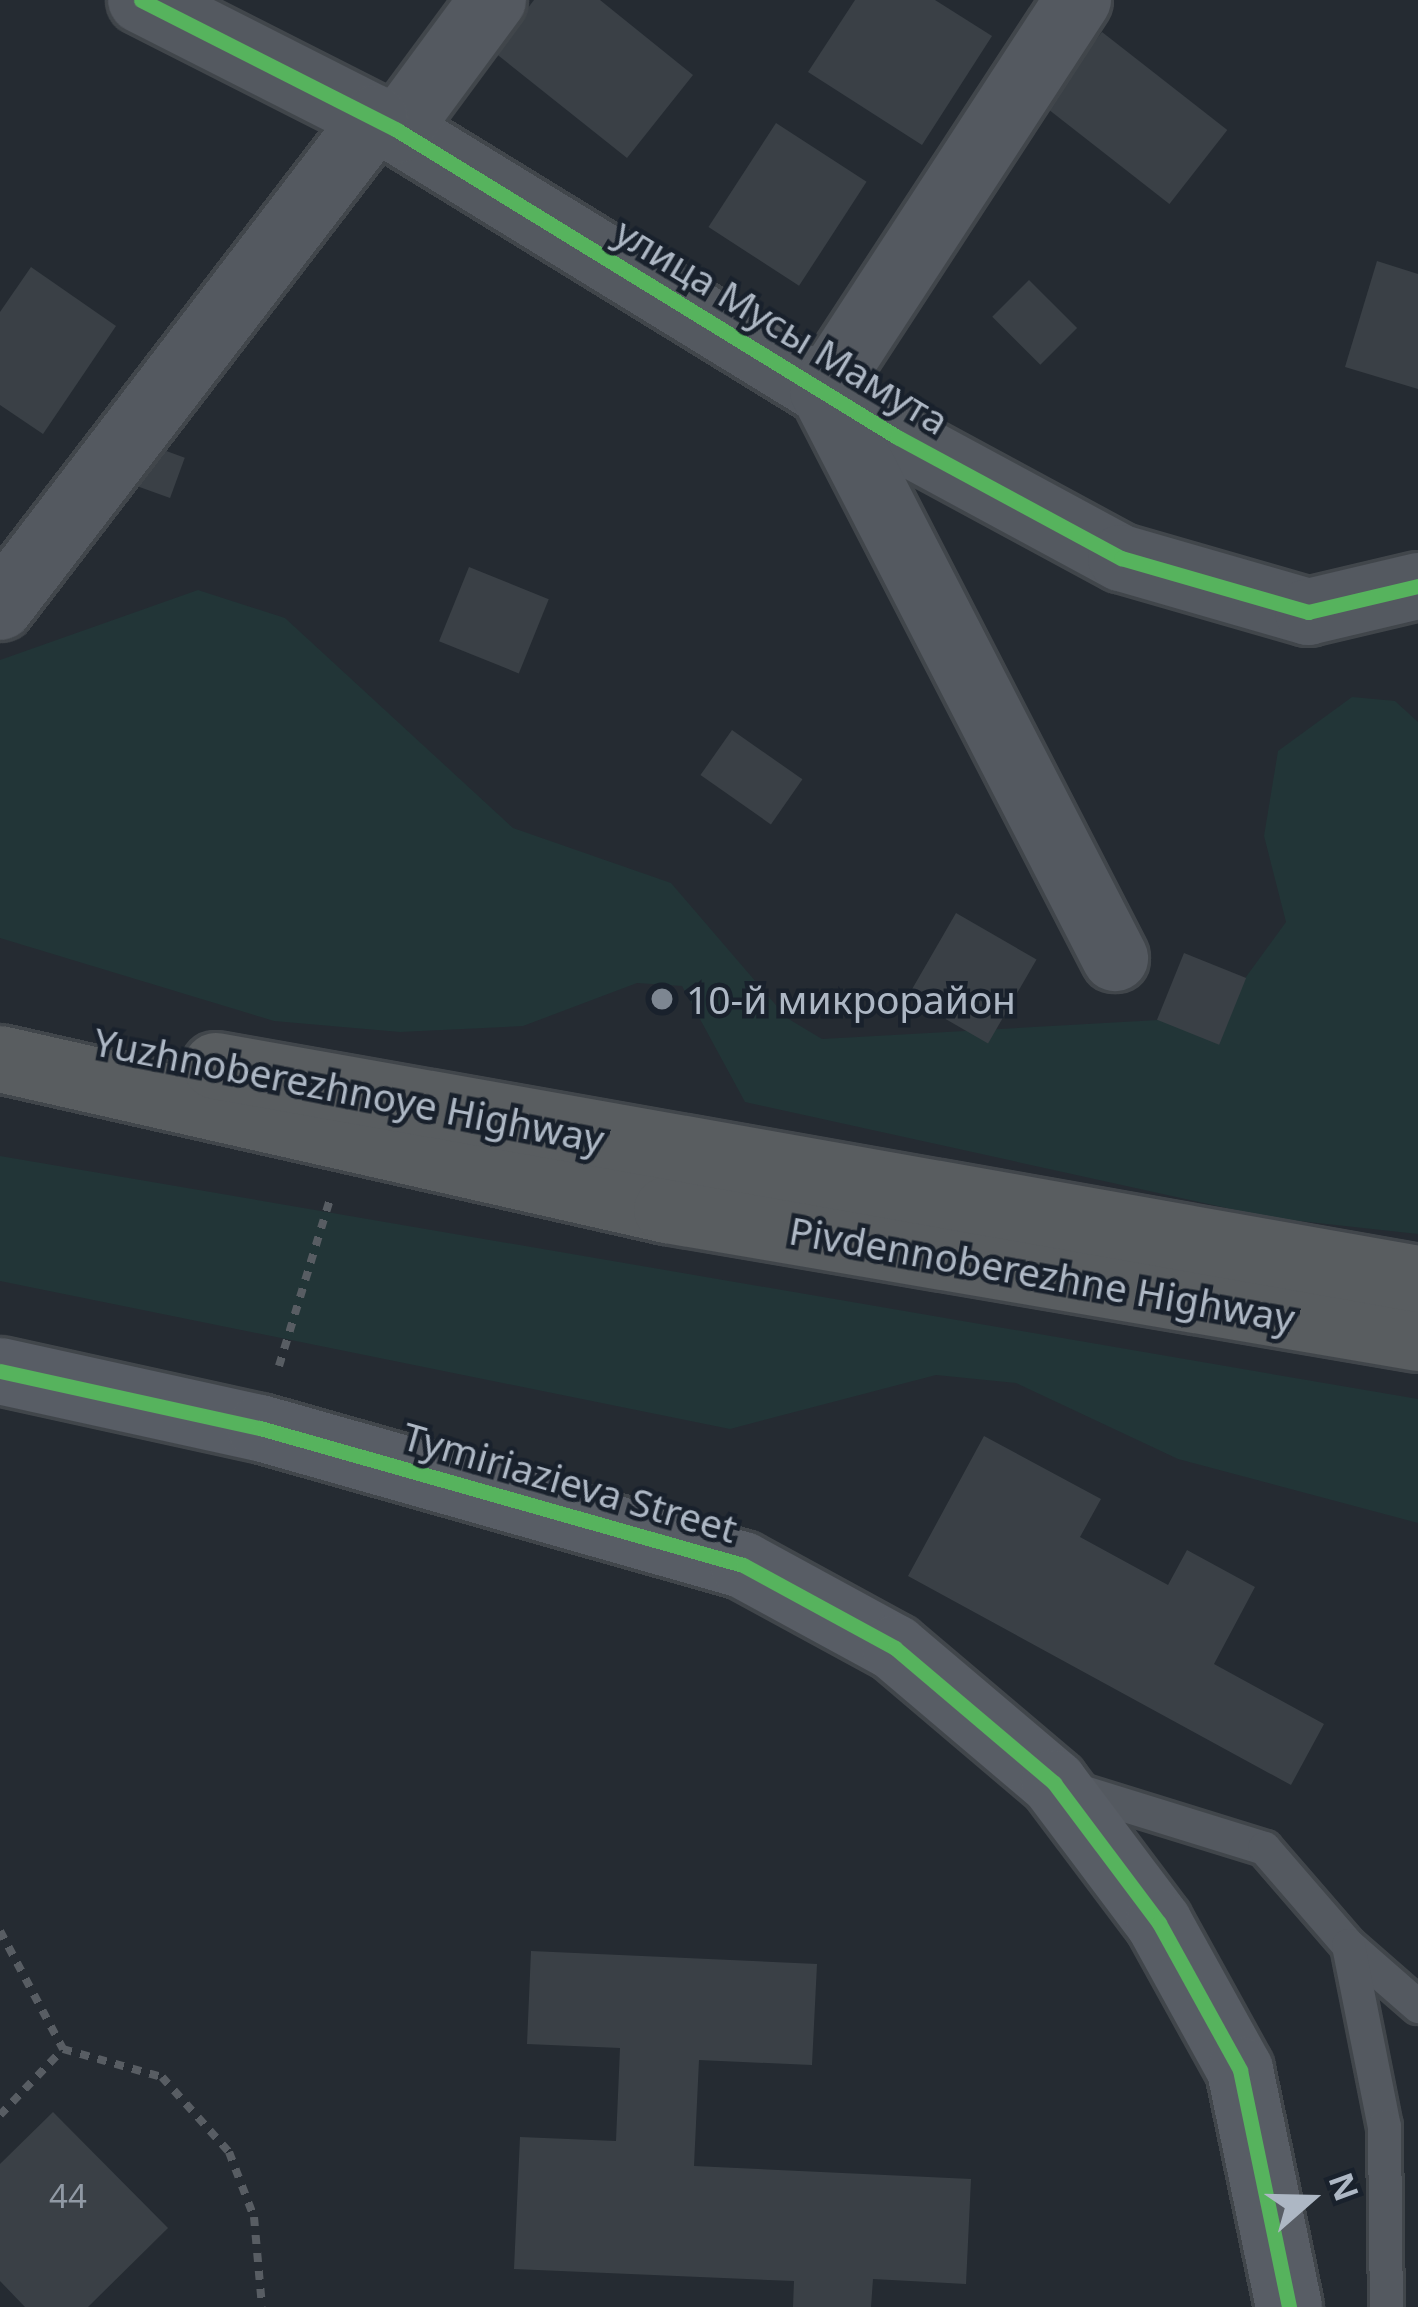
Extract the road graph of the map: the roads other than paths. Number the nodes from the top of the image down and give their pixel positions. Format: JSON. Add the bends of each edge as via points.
{"nodes":[{"id":1,"x":141,"y":0,"type":"edge"},
{"id":2,"x":493,"y":0,"type":"edge"},
{"id":3,"x":1078,"y":0,"type":"edge"},
{"id":4,"x":386,"y":124,"type":"junction"},
{"id":5,"x":823,"y":391,"type":"junction"},
{"id":6,"x":1418,"y":586,"type":"edge"},
{"id":7,"x":0,"y":607,"type":"edge"},
{"id":8,"x":1115,"y":958,"type":"dead end"},
{"id":9,"x":0,"y":1022,"type":"edge"},
{"id":10,"x":0,"y":1059,"type":"edge"},
{"id":11,"x":698,"y":1156,"type":"joint"},
{"id":12,"x":1418,"y":1279,"type":"edge"},
{"id":13,"x":1418,"y":1338,"type":"edge"},
{"id":14,"x":0,"y":1370,"type":"edge"},
{"id":15,"x":1054,"y":1783,"type":"junction"},
{"id":16,"x":1348,"y":1946,"type":"junction"},
{"id":17,"x":1418,"y":2006,"type":"edge"},
{"id":18,"x":1289,"y":2307,"type":"edge"},
{"id":19,"x":1386,"y":2307,"type":"edge"}],
"edges":[{"from":1,"to":4,"type":"street","name":"улица Мусы Мамута"},
{"from":2,"to":4,"type":"street"},
{"from":3,"to":5,"type":"street"},
{"from":4,"to":5,"type":"street","name":"улица Мусы Мамута"},
{"from":4,"to":7,"type":"street"},
{"from":5,"to":6,"type":"street","name":"улица Мусы Мамута","via":[[1121,558],[1210,590],[1309,612]]},
{"from":5,"to":8,"type":"street"},
{"from":9,"to":11,"type":"highway","name":"Yuzhnoberezhnoye Highway"},
{"from":10,"to":13,"type":"highway","name":"Yuzhnoberezhnoye Highway","via":[[667,1210]]},
{"from":11,"to":12,"type":"highway","name":"Pivdennoberezhne Highway"},
{"from":14,"to":15,"type":"street","name":"Tymiriazieva Street","via":[[260,1428],[743,1565],[895,1648]]},
{"from":15,"to":16,"type":"lane","via":[[1264,1848]]},
{"from":15,"to":18,"type":"street","name":"Tymiriazieva Street","via":[[1160,1923],[1240,2070]]},
{"from":16,"to":17,"type":"lane"},
{"from":16,"to":19,"type":"lane","via":[[1384,2126]]}]}
